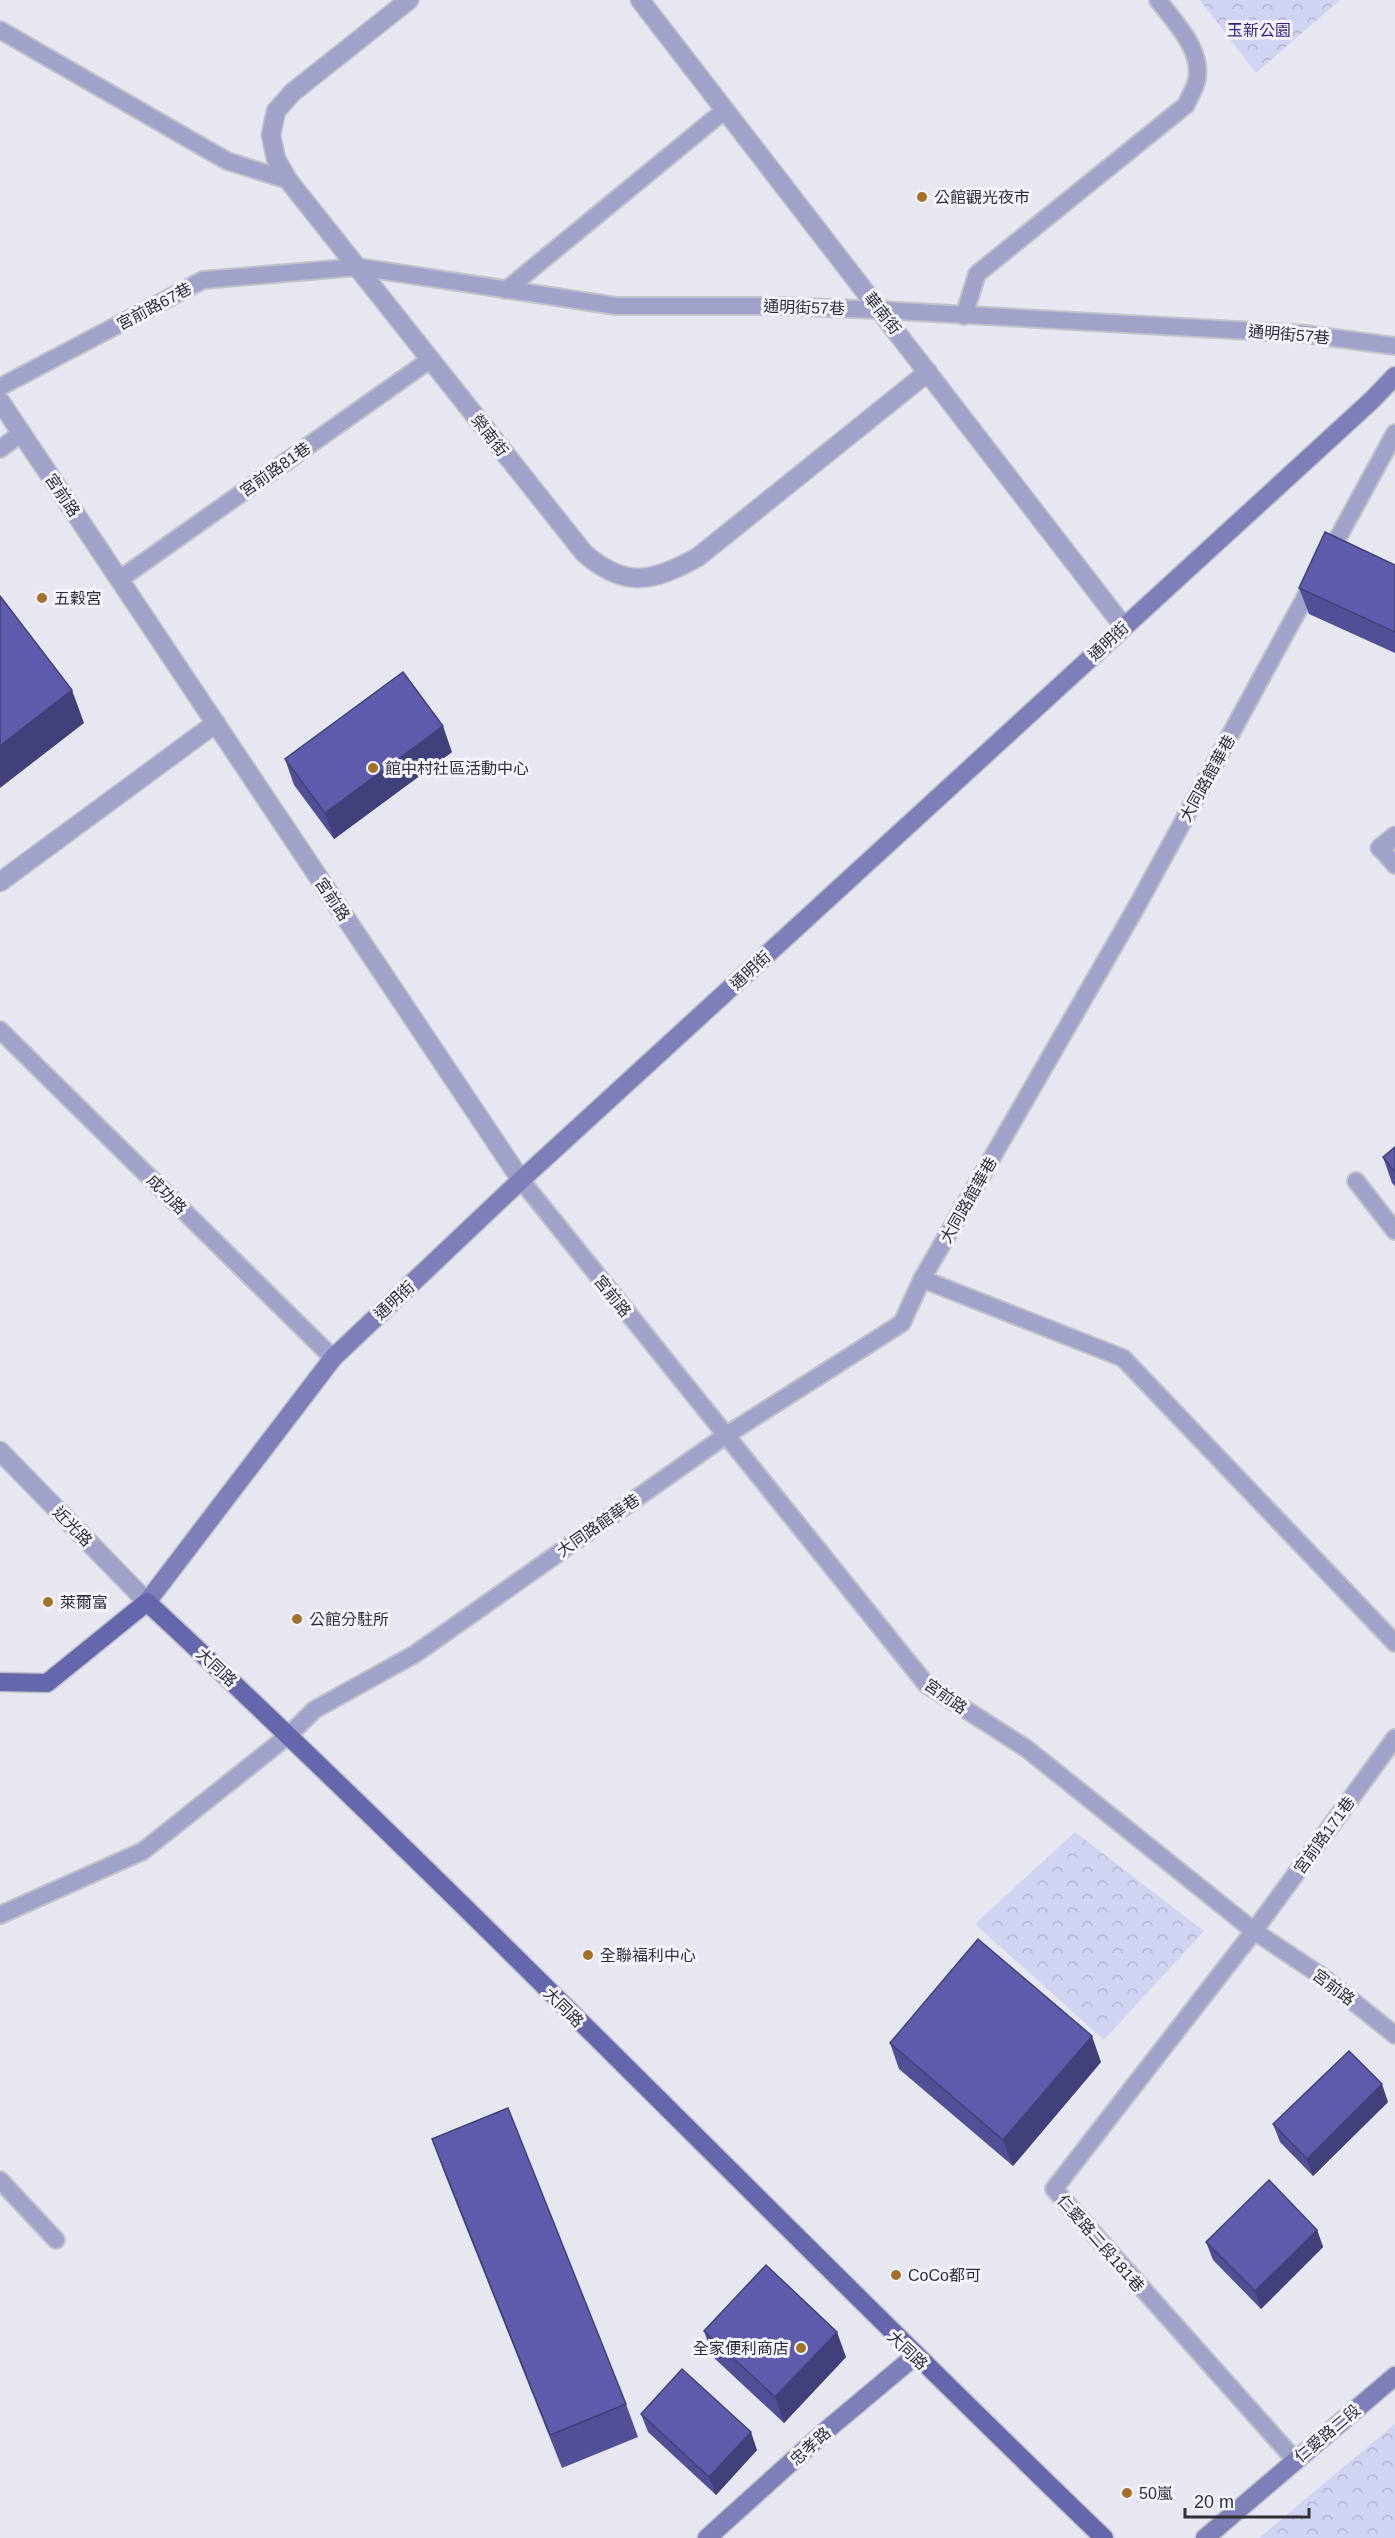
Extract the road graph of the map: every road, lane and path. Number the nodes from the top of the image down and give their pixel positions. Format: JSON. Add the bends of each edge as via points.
{"nodes":[{"id":1,"x":409,"y":0,"type":"edge"},
{"id":2,"x":640,"y":0,"type":"edge"},
{"id":3,"x":1158,"y":0,"type":"edge"},
{"id":4,"x":0,"y":30,"type":"edge"},
{"id":5,"x":725,"y":110,"type":"junction"},
{"id":6,"x":288,"y":180,"type":"junction"},
{"id":7,"x":358,"y":267,"type":"junction"},
{"id":8,"x":507,"y":290,"type":"junction"},
{"id":9,"x":880,"y":310,"type":"junction"},
{"id":10,"x":964,"y":316,"type":"junction"},
{"id":11,"x":1395,"y":346,"type":"edge"},
{"id":12,"x":431,"y":359,"type":"junction"},
{"id":13,"x":928,"y":372,"type":"junction"},
{"id":14,"x":1395,"y":376,"type":"edge"},
{"id":15,"x":0,"y":387,"type":"edge"},
{"id":16,"x":0,"y":401,"type":"edge"},
{"id":17,"x":22,"y":433,"type":"junction"},
{"id":18,"x":1395,"y":433,"type":"edge"},
{"id":19,"x":0,"y":449,"type":"edge"},
{"id":20,"x":120,"y":579,"type":"junction"},
{"id":21,"x":1124,"y":627,"type":"junction"},
{"id":22,"x":216,"y":723,"type":"junction"},
{"id":23,"x":1395,"y":836,"type":"edge"},
{"id":24,"x":1380,"y":848,"type":"joint"},
{"id":25,"x":1395,"y":865,"type":"edge"},
{"id":26,"x":0,"y":882,"type":"edge"},
{"id":27,"x":0,"y":1030,"type":"edge"},
{"id":28,"x":521,"y":1180,"type":"junction"},
{"id":29,"x":1356,"y":1181,"type":"dead end"},
{"id":30,"x":1395,"y":1231,"type":"edge"},
{"id":31,"x":922,"y":1279,"type":"junction"},
{"id":32,"x":333,"y":1358,"type":"junction"},
{"id":33,"x":725,"y":1436,"type":"junction"},
{"id":34,"x":0,"y":1451,"type":"edge"},
{"id":35,"x":147,"y":1602,"type":"junction"},
{"id":36,"x":1395,"y":1643,"type":"edge"},
{"id":37,"x":0,"y":1682,"type":"edge"},
{"id":38,"x":289,"y":1735,"type":"junction"},
{"id":39,"x":1395,"y":1738,"type":"edge"},
{"id":40,"x":0,"y":1915,"type":"edge"},
{"id":41,"x":1254,"y":1931,"type":"junction"},
{"id":42,"x":1395,"y":2035,"type":"edge"},
{"id":43,"x":0,"y":2180,"type":"edge"},
{"id":44,"x":56,"y":2240,"type":"dead end"},
{"id":45,"x":915,"y":2356,"type":"junction"},
{"id":46,"x":1395,"y":2376,"type":"edge"},
{"id":47,"x":1294,"y":2460,"type":"junction"},
{"id":48,"x":707,"y":2538,"type":"edge"},
{"id":49,"x":1104,"y":2538,"type":"edge"},
{"id":50,"x":1205,"y":2538,"type":"edge"}],
"edges":[{"from":1,"to":6,"type":"street","name":"榮南街","via":[[293,92],[276,111],[271,135],[276,159]]},
{"from":2,"to":5,"type":"street","name":"華南街"},
{"from":3,"to":10,"type":"lane","via":[[1197,60],[1197,83],[1186,105],[977,274]]},
{"from":4,"to":6,"type":"lane","via":[[227,160]]},
{"from":5,"to":8,"type":"lane"},
{"from":5,"to":9,"type":"street","name":"華南街"},
{"from":6,"to":7,"type":"street","name":"榮南街"},
{"from":7,"to":8,"type":"lane","name":"通明街57巷"},
{"from":7,"to":12,"type":"street","name":"榮南街"},
{"from":7,"to":15,"type":"lane","name":"宮前路67巷","via":[[203,280]]},
{"from":8,"to":9,"type":"lane","name":"通明街57巷","via":[[616,306]]},
{"from":9,"to":10,"type":"lane","name":"通明街57巷"},
{"from":9,"to":13,"type":"street","name":"華南街"},
{"from":10,"to":11,"type":"lane","name":"通明街57巷","via":[[1305,334]]},
{"from":12,"to":13,"type":"street","name":"榮南街","via":[[584,553],[602,569],[625,578],[673,571],[698,557]]},
{"from":12,"to":20,"type":"lane","name":"宮前路81巷"},
{"from":13,"to":21,"type":"street","name":"華南街"},
{"from":14,"to":21,"type":"street","name":"通明街"},
{"from":16,"to":17,"type":"street","name":"宮前路"},
{"from":17,"to":19,"type":"lane"},
{"from":17,"to":20,"type":"street","name":"宮前路"},
{"from":18,"to":31,"type":"lane","name":"大同路館華巷","via":[[1137,906]]},
{"from":20,"to":22,"type":"street","name":"宮前路"},
{"from":21,"to":28,"type":"street","name":"通明街"},
{"from":22,"to":26,"type":"street"},
{"from":22,"to":28,"type":"street","name":"宮前路"},
{"from":23,"to":24,"type":"street"},
{"from":24,"to":25,"type":"lane"},
{"from":27,"to":32,"type":"lane","name":"成功路"},
{"from":28,"to":32,"type":"street","name":"通明街"},
{"from":28,"to":33,"type":"lane","name":"宮前路"},
{"from":29,"to":30,"type":"lane"},
{"from":31,"to":33,"type":"lane","name":"大同路館華巷","via":[[902,1323]]},
{"from":31,"to":36,"type":"lane","via":[[1123,1358]]},
{"from":32,"to":35,"type":"street","name":"通明街"},
{"from":33,"to":38,"type":"lane","name":"大同路館華巷","via":[[415,1654],[314,1710]]},
{"from":33,"to":41,"type":"lane","name":"宮前路","via":[[926,1684],[1028,1749]]},
{"from":34,"to":35,"type":"street","name":"近光路"},
{"from":35,"to":37,"type":"main road","via":[[47,1683]]},
{"from":35,"to":38,"type":"main road","name":"大同路"},
{"from":38,"to":40,"type":"lane","name":"大同路館華巷","via":[[143,1851]]},
{"from":38,"to":45,"type":"main road","name":"大同路"},
{"from":39,"to":41,"type":"lane","name":"宮前路171巷"},
{"from":41,"to":42,"type":"lane","name":"宮前路","via":[[1320,1975]]},
{"from":41,"to":47,"type":"lane","name":"仁愛路二段181巷","via":[[1054,2188]]},
{"from":43,"to":44,"type":"lane"},
{"from":45,"to":48,"type":"street","name":"忠孝路"},
{"from":45,"to":49,"type":"main road","name":"大同路"},
{"from":46,"to":47,"type":"street","name":"仁愛路二段"},
{"from":47,"to":50,"type":"street","name":"仁愛路二段"}]}
